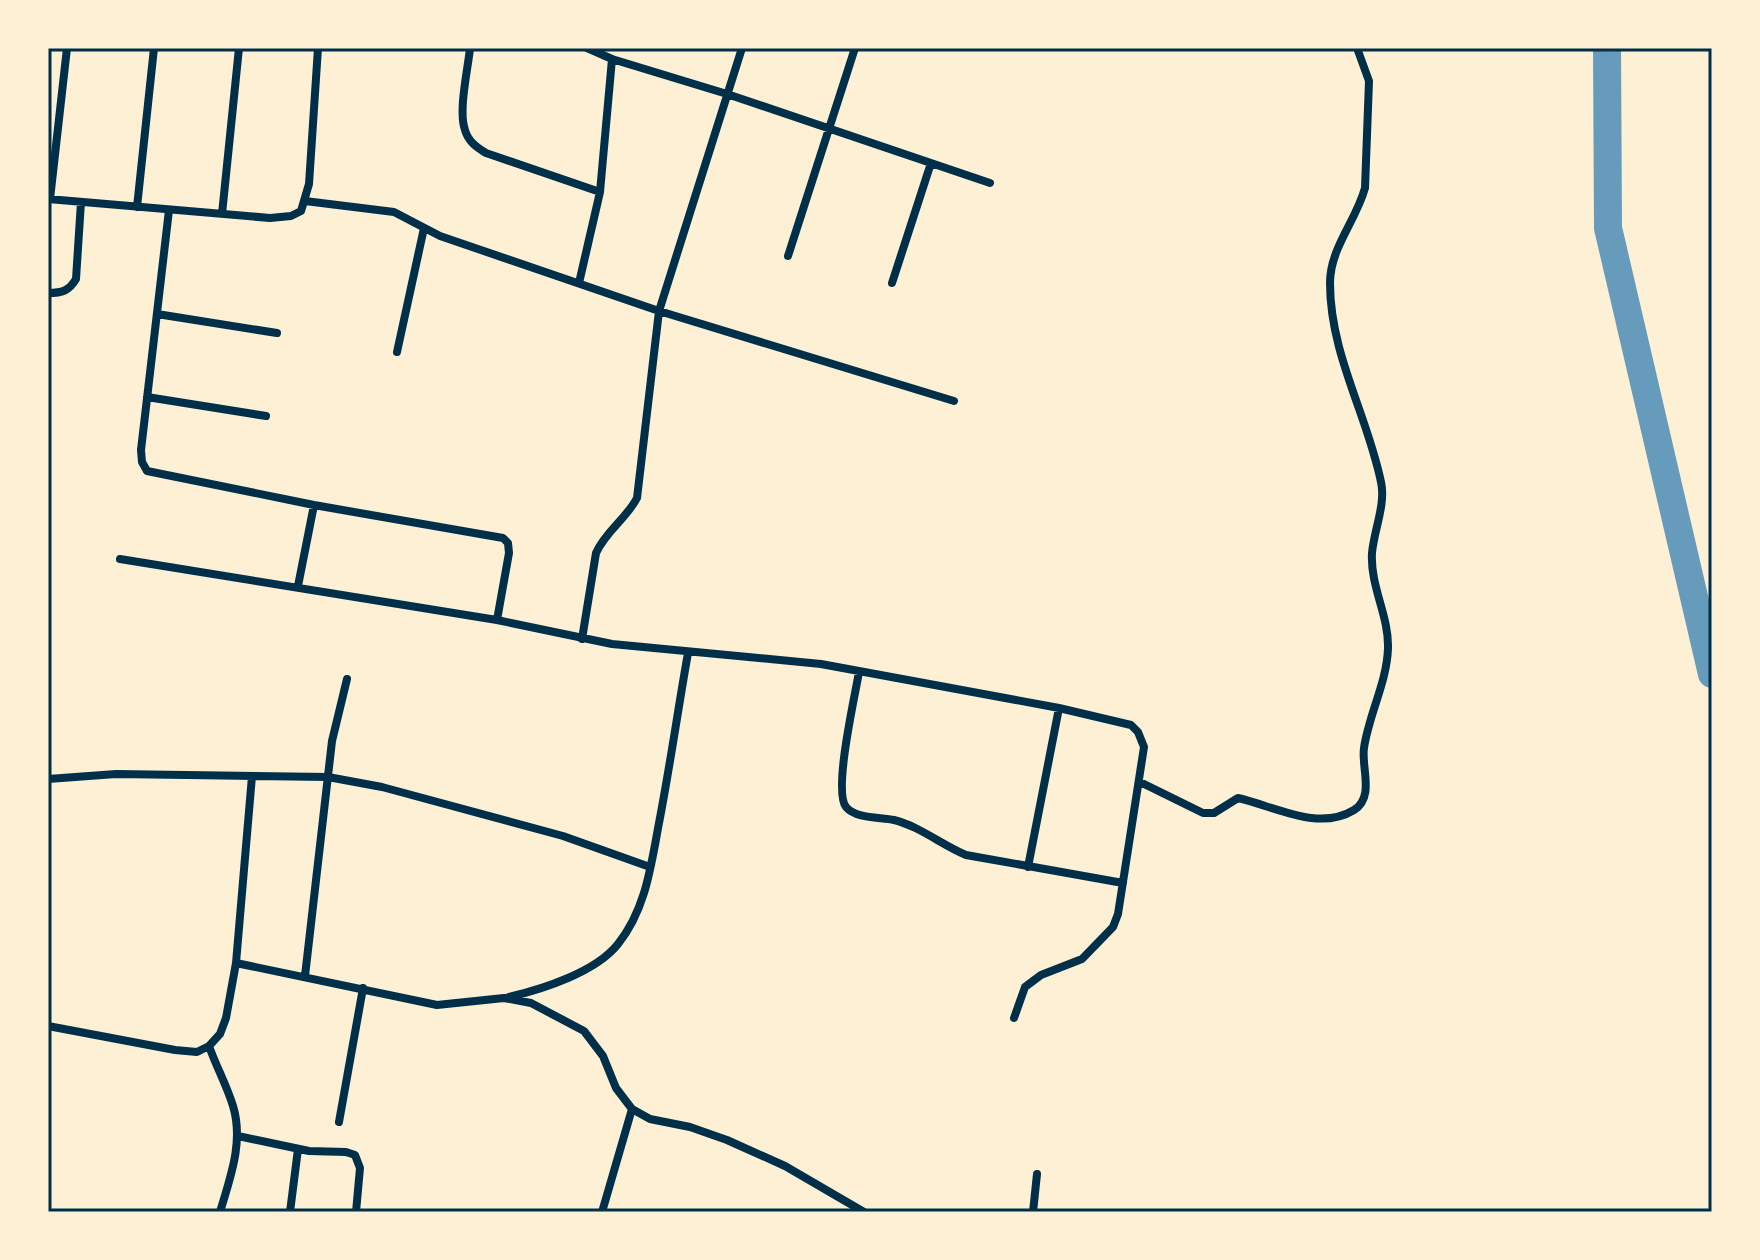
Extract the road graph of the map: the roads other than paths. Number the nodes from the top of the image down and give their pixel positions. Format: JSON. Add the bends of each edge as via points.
{"nodes":[{"id":1,"x":67,"y":48,"type":"edge"},
{"id":2,"x":154,"y":48,"type":"edge"},
{"id":3,"x":239,"y":48,"type":"edge"},
{"id":4,"x":318,"y":48,"type":"edge"},
{"id":5,"x":470,"y":48,"type":"edge"},
{"id":6,"x":587,"y":48,"type":"edge"},
{"id":7,"x":742,"y":48,"type":"edge"},
{"id":8,"x":855,"y":48,"type":"edge"},
{"id":9,"x":1357,"y":48,"type":"edge"},
{"id":10,"x":612,"y":59,"type":"junction"},
{"id":11,"x":727,"y":94,"type":"junction"},
{"id":12,"x":827,"y":128,"type":"junction"},
{"id":13,"x":931,"y":163,"type":"junction"},
{"id":14,"x":990,"y":183,"type":"dead end"},
{"id":15,"x":600,"y":192,"type":"junction"},
{"id":16,"x":49,"y":199,"type":"edge"},
{"id":17,"x":305,"y":201,"type":"junction"},
{"id":18,"x":81,"y":202,"type":"junction"},
{"id":19,"x":137,"y":207,"type":"junction"},
{"id":20,"x":169,"y":210,"type":"junction"},
{"id":21,"x":222,"y":214,"type":"junction"},
{"id":22,"x":424,"y":228,"type":"junction"},
{"id":23,"x":788,"y":256,"type":"dead end"},
{"id":24,"x":579,"y":283,"type":"junction"},
{"id":25,"x":892,"y":283,"type":"dead end"},
{"id":26,"x":48,"y":293,"type":"edge"},
{"id":27,"x":659,"y":311,"type":"junction"},
{"id":28,"x":157,"y":314,"type":"junction"},
{"id":29,"x":277,"y":333,"type":"dead end"},
{"id":30,"x":397,"y":352,"type":"dead end"},
{"id":31,"x":147,"y":397,"type":"junction"},
{"id":32,"x":954,"y":401,"type":"dead end"},
{"id":33,"x":266,"y":416,"type":"dead end"},
{"id":34,"x":314,"y":505,"type":"junction"},
{"id":35,"x":120,"y":559,"type":"dead end"},
{"id":36,"x":298,"y":586,"type":"junction"},
{"id":37,"x":497,"y":620,"type":"junction"},
{"id":38,"x":582,"y":639,"type":"junction"},
{"id":39,"x":688,"y":653,"type":"junction"},
{"id":40,"x":859,"y":672,"type":"junction"},
{"id":41,"x":347,"y":679,"type":"dead end"},
{"id":42,"x":1059,"y":708,"type":"junction"},
{"id":43,"x":252,"y":776,"type":"junction"},
{"id":44,"x":328,"y":777,"type":"junction"},
{"id":45,"x":48,"y":779,"type":"edge"},
{"id":46,"x":1140,"y":782,"type":"junction"},
{"id":47,"x":650,"y":867,"type":"junction"},
{"id":48,"x":1028,"y":867,"type":"junction"},
{"id":49,"x":1123,"y":883,"type":"junction"},
{"id":50,"x":236,"y":963,"type":"junction"},
{"id":51,"x":305,"y":976,"type":"junction"},
{"id":52,"x":363,"y":988,"type":"junction"},
{"id":53,"x":504,"y":998,"type":"junction"},
{"id":54,"x":1014,"y":1018,"type":"dead end"},
{"id":55,"x":48,"y":1026,"type":"edge"},
{"id":56,"x":209,"y":1046,"type":"junction"},
{"id":57,"x":632,"y":1109,"type":"junction"},
{"id":58,"x":339,"y":1122,"type":"dead end"},
{"id":59,"x":238,"y":1136,"type":"junction"},
{"id":60,"x":298,"y":1149,"type":"junction"},
{"id":61,"x":1037,"y":1174,"type":"dead end"},
{"id":62,"x":220,"y":1212,"type":"edge"},
{"id":63,"x":290,"y":1212,"type":"edge"},
{"id":64,"x":356,"y":1212,"type":"edge"},
{"id":65,"x":602,"y":1212,"type":"edge"},
{"id":66,"x":864,"y":1212,"type":"edge"},
{"id":67,"x":1033,"y":1212,"type":"edge"}],
"edges":[{"from":1,"to":16,"type":"street"},
{"from":2,"to":19,"type":"street"},
{"from":3,"to":21,"type":"street"},
{"from":4,"to":17,"type":"street"},
{"from":5,"to":15,"type":"street","via":[[463,118],[473,145]]},
{"from":6,"to":10,"type":"street"},
{"from":7,"to":11,"type":"street"},
{"from":8,"to":12,"type":"street"},
{"from":9,"to":46,"type":"street","via":[[1370,97],[1365,188],[1335,255],[1330,285],[1338,344],[1382,487],[1372,555],[1388,648],[1364,744],[1363,800],[1344,815],[1317,818],[1238,798],[1214,813],[1203,813]]},
{"from":10,"to":11,"type":"street"},
{"from":10,"to":15,"type":"street"},
{"from":11,"to":12,"type":"street"},
{"from":11,"to":27,"type":"street"},
{"from":12,"to":13,"type":"street"},
{"from":12,"to":23,"type":"street"},
{"from":13,"to":14,"type":"street"},
{"from":13,"to":25,"type":"street"},
{"from":15,"to":24,"type":"street"},
{"from":16,"to":18,"type":"street"},
{"from":17,"to":21,"type":"street","via":[[291,216]]},
{"from":17,"to":22,"type":"street","via":[[379,209]]},
{"from":18,"to":19,"type":"street"},
{"from":18,"to":26,"type":"street","via":[[76,279],[60,293]]},
{"from":19,"to":20,"type":"street"},
{"from":20,"to":21,"type":"street"},
{"from":20,"to":28,"type":"street"},
{"from":22,"to":24,"type":"street"},
{"from":22,"to":30,"type":"street"},
{"from":24,"to":27,"type":"street"},
{"from":27,"to":32,"type":"street"},
{"from":27,"to":38,"type":"street","via":[[637,498],[596,553]]},
{"from":28,"to":29,"type":"street"},
{"from":28,"to":31,"type":"street"},
{"from":31,"to":33,"type":"street"},
{"from":31,"to":34,"type":"street","via":[[141,450],[147,471]]},
{"from":34,"to":36,"type":"street"},
{"from":34,"to":37,"type":"street","via":[[503,538],[509,553]]},
{"from":35,"to":36,"type":"street"},
{"from":36,"to":37,"type":"street"},
{"from":37,"to":38,"type":"street"},
{"from":38,"to":39,"type":"street"},
{"from":39,"to":40,"type":"street","via":[[771,658]]},
{"from":39,"to":47,"type":"street"},
{"from":40,"to":42,"type":"street"},
{"from":40,"to":48,"type":"street","via":[[842,774],[846,807],[898,821],[966,855]]},
{"from":41,"to":44,"type":"street"},
{"from":42,"to":46,"type":"street","via":[[1123,721],[1138,732],[1144,747]]},
{"from":42,"to":48,"type":"street"},
{"from":43,"to":44,"type":"street"},
{"from":43,"to":45,"type":"street"},
{"from":43,"to":50,"type":"street"},
{"from":44,"to":47,"type":"street","via":[[563,836]]},
{"from":44,"to":51,"type":"street"},
{"from":46,"to":49,"type":"street"},
{"from":47,"to":53,"type":"street","via":[[636,918],[617,947],[592,967]]},
{"from":48,"to":49,"type":"street"},
{"from":49,"to":54,"type":"street","via":[[1113,927],[1082,959],[1032,980]]},
{"from":50,"to":51,"type":"street"},
{"from":50,"to":56,"type":"street","via":[[226,1018]]},
{"from":51,"to":52,"type":"street"},
{"from":52,"to":53,"type":"street","via":[[437,1005]]},
{"from":52,"to":58,"type":"street"},
{"from":53,"to":57,"type":"street","via":[[531,1003],[584,1031]]},
{"from":55,"to":56,"type":"street","via":[[175,1050],[197,1052]]},
{"from":56,"to":59,"type":"street","via":[[233,1106]]},
{"from":57,"to":65,"type":"street"},
{"from":57,"to":66,"type":"street","via":[[742,1146]]},
{"from":59,"to":60,"type":"street"},
{"from":59,"to":62,"type":"street"},
{"from":60,"to":63,"type":"street"},
{"from":60,"to":64,"type":"street","via":[[355,1155],[360,1168]]},
{"from":61,"to":67,"type":"street"}]}
